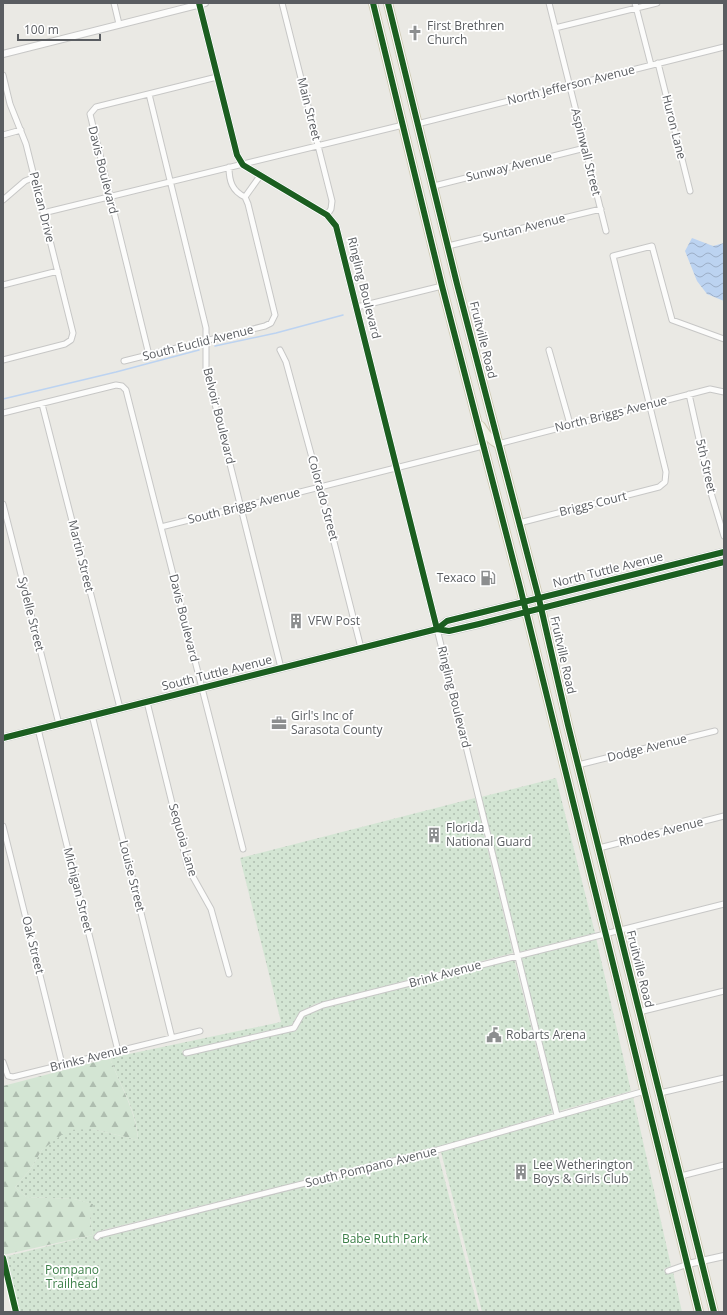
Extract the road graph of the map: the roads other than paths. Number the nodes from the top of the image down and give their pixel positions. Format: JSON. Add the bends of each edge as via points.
{"nodes":[{"id":1,"x":114,"y":3,"type":"edge"},
{"id":2,"x":282,"y":3,"type":"edge"},
{"id":3,"x":373,"y":3,"type":"edge"},
{"id":4,"x":388,"y":3,"type":"edge"},
{"id":5,"x":549,"y":3,"type":"edge"},
{"id":6,"x":657,"y":3,"type":"edge"},
{"id":7,"x":201,"y":4,"type":"edge"},
{"id":8,"x":636,"y":5,"type":"edge"},
{"id":9,"x":119,"y":24,"type":"junction"},
{"id":10,"x":555,"y":28,"type":"junction"},
{"id":11,"x":724,"y":47,"type":"edge"},
{"id":12,"x":3,"y":54,"type":"edge"},
{"id":13,"x":658,"y":63,"type":"junction"},
{"id":14,"x":651,"y":65,"type":"junction"},
{"id":15,"x":3,"y":75,"type":"edge"},
{"id":16,"x":217,"y":77,"type":"junction"},
{"id":17,"x":570,"y":85,"type":"junction"},
{"id":18,"x":149,"y":94,"type":"junction"},
{"id":19,"x":417,"y":124,"type":"junction"},
{"id":20,"x":403,"y":125,"type":"junction"},
{"id":21,"x":21,"y":130,"type":"junction"},
{"id":22,"x":3,"y":135,"type":"edge"},
{"id":23,"x":318,"y":145,"type":"junction"},
{"id":24,"x":585,"y":148,"type":"junction"},
{"id":25,"x":243,"y":165,"type":"junction"},
{"id":26,"x":229,"y":168,"type":"junction"},
{"id":27,"x":260,"y":176,"type":"junction"},
{"id":28,"x":34,"y":177,"type":"junction"},
{"id":29,"x":170,"y":182,"type":"junction"},
{"id":30,"x":434,"y":186,"type":"junction"},
{"id":31,"x":690,"y":191,"type":"dead end"},
{"id":32,"x":245,"y":196,"type":"junction"},
{"id":33,"x":109,"y":197,"type":"junction"},
{"id":34,"x":3,"y":200,"type":"edge"},
{"id":35,"x":600,"y":209,"type":"junction"},
{"id":36,"x":44,"y":213,"type":"junction"},
{"id":37,"x":327,"y":215,"type":"junction"},
{"id":38,"x":606,"y":231,"type":"dead end"},
{"id":39,"x":448,"y":246,"type":"junction"},
{"id":40,"x":58,"y":271,"type":"junction"},
{"id":41,"x":3,"y":285,"type":"edge"},
{"id":42,"x":442,"y":286,"type":"junction"},
{"id":43,"x":357,"y":307,"type":"junction"},
{"id":44,"x":724,"y":339,"type":"edge"},
{"id":45,"x":206,"y":340,"type":"junction"},
{"id":46,"x":280,"y":350,"type":"dead end"},
{"id":47,"x":549,"y":350,"type":"dead end"},
{"id":48,"x":149,"y":355,"type":"junction"},
{"id":49,"x":3,"y":360,"type":"edge"},
{"id":50,"x":124,"y":361,"type":"dead end"},
{"id":51,"x":724,"y":392,"type":"edge"},
{"id":52,"x":689,"y":394,"type":"junction"},
{"id":53,"x":42,"y":404,"type":"junction"},
{"id":54,"x":649,"y":404,"type":"junction"},
{"id":55,"x":3,"y":413,"type":"edge"},
{"id":56,"x":476,"y":416,"type":"junction"},
{"id":57,"x":570,"y":424,"type":"junction"},
{"id":58,"x":498,"y":444,"type":"junction"},
{"id":59,"x":483,"y":446,"type":"junction"},
{"id":60,"x":397,"y":467,"type":"junction"},
{"id":61,"x":320,"y":487,"type":"junction"},
{"id":62,"x":3,"y":504,"type":"edge"},
{"id":63,"x":241,"y":506,"type":"junction"},
{"id":64,"x":519,"y":523,"type":"junction"},
{"id":65,"x":161,"y":527,"type":"junction"},
{"id":66,"x":724,"y":536,"type":"edge"},
{"id":67,"x":724,"y":552,"type":"edge"},
{"id":68,"x":724,"y":562,"type":"edge"},
{"id":69,"x":539,"y":599,"type":"junction"},
{"id":70,"x":524,"y":602,"type":"junction"},
{"id":71,"x":541,"y":609,"type":"junction"},
{"id":72,"x":526,"y":613,"type":"junction"},
{"id":73,"x":437,"y":629,"type":"junction"},
{"id":74,"x":360,"y":648,"type":"junction"},
{"id":75,"x":281,"y":668,"type":"junction"},
{"id":76,"x":202,"y":688,"type":"junction"},
{"id":77,"x":147,"y":702,"type":"junction"},
{"id":78,"x":120,"y":708,"type":"junction"},
{"id":79,"x":92,"y":715,"type":"junction"},
{"id":80,"x":59,"y":724,"type":"junction"},
{"id":81,"x":38,"y":729,"type":"junction"},
{"id":82,"x":715,"y":731,"type":"dead end"},
{"id":83,"x":3,"y":738,"type":"edge"},
{"id":84,"x":578,"y":764,"type":"junction"},
{"id":85,"x":724,"y":816,"type":"edge"},
{"id":86,"x":3,"y":826,"type":"edge"},
{"id":87,"x":599,"y":848,"type":"junction"},
{"id":88,"x":243,"y":849,"type":"dead end"},
{"id":89,"x":724,"y":904,"type":"edge"},
{"id":90,"x":619,"y":929,"type":"junction"},
{"id":91,"x":605,"y":933,"type":"junction"},
{"id":92,"x":517,"y":955,"type":"junction"},
{"id":93,"x":228,"y":974,"type":"dead end"},
{"id":94,"x":724,"y":991,"type":"edge"},
{"id":95,"x":640,"y":1012,"type":"junction"},
{"id":96,"x":200,"y":1031,"type":"dead end"},
{"id":97,"x":172,"y":1038,"type":"junction"},
{"id":98,"x":118,"y":1051,"type":"junction"},
{"id":99,"x":186,"y":1053,"type":"dead end"},
{"id":100,"x":3,"y":1062,"type":"edge"},
{"id":101,"x":62,"y":1064,"type":"junction"},
{"id":102,"x":724,"y":1078,"type":"edge"},
{"id":103,"x":645,"y":1091,"type":"junction"},
{"id":104,"x":660,"y":1093,"type":"junction"},
{"id":105,"x":557,"y":1115,"type":"junction"},
{"id":106,"x":724,"y":1166,"type":"edge"},
{"id":107,"x":681,"y":1176,"type":"junction"},
{"id":108,"x":97,"y":1237,"type":"dead end"},
{"id":109,"x":724,"y":1256,"type":"edge"},
{"id":110,"x":702,"y":1261,"type":"junction"},
{"id":111,"x":688,"y":1264,"type":"junction"},
{"id":112,"x":668,"y":1270,"type":"dead end"},
{"id":113,"x":699,"y":1312,"type":"edge"},
{"id":114,"x":714,"y":1312,"type":"edge"}],
"edges":[{"from":1,"to":9,"type":"street"},
{"from":2,"to":23,"type":"street","name":"Main Street"},
{"from":3,"to":20,"type":"main road","name":"Fruitville Road"},
{"from":4,"to":19,"type":"main road","name":"Fruitville Road"},
{"from":5,"to":10,"type":"street","name":"Aspinwall Street"},
{"from":6,"to":8,"type":"street"},
{"from":7,"to":9,"type":"street"},
{"from":7,"to":16,"type":"street"},
{"from":8,"to":10,"type":"street"},
{"from":8,"to":14,"type":"street"},
{"from":9,"to":12,"type":"street"},
{"from":10,"to":17,"type":"street","name":"Aspinwall Street"},
{"from":11,"to":13,"type":"street","name":"North Jefferson Avenue"},
{"from":13,"to":14,"type":"street","name":"North Jefferson Avenue"},
{"from":13,"to":31,"type":"street","name":"Huron Lane"},
{"from":14,"to":17,"type":"street","name":"North Jefferson Avenue"},
{"from":15,"to":21,"type":"street","name":"Pelican Drive","via":[[10,104]]},
{"from":16,"to":18,"type":"street","name":"Davis Boulevard"},
{"from":16,"to":25,"type":"street","via":[[237,155]]},
{"from":17,"to":19,"type":"street","name":"North Jefferson Avenue"},
{"from":17,"to":24,"type":"street","name":"Aspinwall Street"},
{"from":18,"to":29,"type":"street","name":"Belvoir Boulevard"},
{"from":18,"to":33,"type":"street","name":"Davis Boulevard","via":[[96,107],[90,114]]},
{"from":19,"to":30,"type":"main road","name":"Fruitville Road"},
{"from":20,"to":23,"type":"street"},
{"from":20,"to":42,"type":"main road","name":"Fruitville Road"},
{"from":21,"to":22,"type":"street"},
{"from":21,"to":28,"type":"street","name":"Pelican Drive"},
{"from":23,"to":25,"type":"street"},
{"from":23,"to":37,"type":"street","name":"Main Street","via":[[332,201]]},
{"from":24,"to":30,"type":"street","name":"Sunway Avenue"},
{"from":24,"to":35,"type":"street","name":"Aspinwall Street"},
{"from":25,"to":26,"type":"street"},
{"from":25,"to":27,"type":"street","name":"Ringling Boulevard"},
{"from":26,"to":29,"type":"street"},
{"from":26,"to":32,"type":"street","via":[[232,185],[237,193]]},
{"from":27,"to":32,"type":"street"},
{"from":27,"to":37,"type":"street","name":"Ringling Boulevard"},
{"from":28,"to":34,"type":"street"},
{"from":28,"to":36,"type":"street","name":"Pelican Drive"},
{"from":29,"to":33,"type":"street"},
{"from":29,"to":45,"type":"street","name":"Belvoir Boulevard","via":[[206,328]]},
{"from":30,"to":39,"type":"main road","name":"Fruitville Road"},
{"from":32,"to":45,"type":"street","name":"South Euclid Avenue","via":[[275,315],[271,323],[265,326]]},
{"from":33,"to":36,"type":"street"},
{"from":33,"to":48,"type":"street","name":"Davis Boulevard"},
{"from":35,"to":38,"type":"street","name":"Aspinwall Street"},
{"from":35,"to":39,"type":"street","name":"Suntan Avenue"},
{"from":36,"to":40,"type":"street","name":"Pelican Drive"},
{"from":37,"to":43,"type":"street","name":"Ringling Boulevard","via":[[336,226]]},
{"from":39,"to":58,"type":"main road","name":"Fruitville Road"},
{"from":40,"to":41,"type":"street"},
{"from":40,"to":49,"type":"street","name":"Pelican Drive","via":[[73,332],[71,340],[65,344]]},
{"from":42,"to":43,"type":"street"},
{"from":42,"to":56,"type":"main road","name":"Fruitville Road"},
{"from":43,"to":60,"type":"street","name":"Ringling Boulevard"},
{"from":44,"to":54,"type":"street","via":[[672,320],[652,246],[613,256]]},
{"from":45,"to":48,"type":"street","name":"South Euclid Avenue"},
{"from":45,"to":63,"type":"street","name":"Belvoir Boulevard","via":[[206,368]]},
{"from":46,"to":61,"type":"street","name":"Colorado Street","via":[[286,362]]},
{"from":47,"to":57,"type":"street"},
{"from":48,"to":50,"type":"street","name":"South Euclid Avenue"},
{"from":51,"to":52,"type":"street","name":"North Briggs Avenue","via":[[710,389]]},
{"from":52,"to":54,"type":"street","name":"North Briggs Avenue"},
{"from":52,"to":66,"type":"street","name":"5th Street","via":[[711,493]]},
{"from":53,"to":55,"type":"street"},
{"from":53,"to":65,"type":"street","name":"Davis Boulevard","via":[[116,385],[124,388]]},
{"from":53,"to":78,"type":"street","name":"Martin Street"},
{"from":54,"to":57,"type":"street","name":"North Briggs Avenue"},
{"from":54,"to":64,"type":"street","name":"Briggs Court","via":[[666,472],[665,482],[659,487]]},
{"from":56,"to":58,"type":"main road","via":[[486,435]]},
{"from":56,"to":59,"type":"main road","name":"Fruitville Road"},
{"from":57,"to":58,"type":"street","name":"North Briggs Avenue"},
{"from":58,"to":64,"type":"main road","name":"Fruitville Road"},
{"from":59,"to":60,"type":"street"},
{"from":59,"to":70,"type":"main road","name":"Fruitville Road"},
{"from":60,"to":61,"type":"street","name":"South Briggs Avenue"},
{"from":60,"to":73,"type":"street","name":"Ringling Boulevard"},
{"from":61,"to":63,"type":"street","name":"South Briggs Avenue"},
{"from":61,"to":74,"type":"street","name":"Colorado Street"},
{"from":62,"to":80,"type":"street","name":"Sydelle Street"},
{"from":63,"to":65,"type":"street","name":"South Briggs Avenue"},
{"from":63,"to":75,"type":"street","name":"Belvoir Boulevard"},
{"from":64,"to":69,"type":"main road","name":"Fruitville Road"},
{"from":65,"to":76,"type":"street","name":"Davis Boulevard"},
{"from":67,"to":69,"type":"main road","name":"North Tuttle Avenue"},
{"from":68,"to":71,"type":"main road","name":"North Tuttle Avenue"},
{"from":69,"to":70,"type":"main road","name":"North Tuttle Avenue"},
{"from":69,"to":71,"type":"main road","name":"Fruitville Road"},
{"from":70,"to":72,"type":"main road","name":"Fruitville Road"},
{"from":70,"to":73,"type":"main road","name":"North Tuttle Avenue","via":[[447,621]]},
{"from":71,"to":72,"type":"main road","name":"North Tuttle Avenue"},
{"from":71,"to":84,"type":"main road","name":"Fruitville Road"},
{"from":72,"to":73,"type":"main road","name":"North Tuttle Avenue","via":[[449,631]]},
{"from":72,"to":91,"type":"main road","name":"Fruitville Road"},
{"from":73,"to":74,"type":"main road","name":"South Tuttle Avenue"},
{"from":73,"to":92,"type":"street","name":"Ringling Boulevard"},
{"from":74,"to":75,"type":"main road","name":"South Tuttle Avenue"},
{"from":75,"to":76,"type":"main road","name":"South Tuttle Avenue"},
{"from":76,"to":77,"type":"main road","name":"South Tuttle Avenue"},
{"from":76,"to":88,"type":"street","name":"Davis Boulevard"},
{"from":77,"to":78,"type":"main road","name":"South Tuttle Avenue"},
{"from":77,"to":93,"type":"street","name":"Sequoia Lane","via":[[188,868],[211,909]]},
{"from":78,"to":79,"type":"main road","name":"South Tuttle Avenue"},
{"from":79,"to":80,"type":"main road","name":"South Tuttle Avenue"},
{"from":79,"to":97,"type":"street","name":"Louise Street"},
{"from":80,"to":81,"type":"main road","name":"South Tuttle Avenue"},
{"from":81,"to":83,"type":"main road","name":"South Tuttle Avenue"},
{"from":81,"to":98,"type":"street","name":"Michigan Street"},
{"from":82,"to":84,"type":"street","name":"Dodge Avenue"},
{"from":84,"to":87,"type":"main road","name":"Fruitville Road"},
{"from":85,"to":87,"type":"street","name":"Rhodes Avenue"},
{"from":86,"to":101,"type":"street","name":"Oak Street"},
{"from":87,"to":90,"type":"main road","name":"Fruitville Road"},
{"from":89,"to":90,"type":"street","name":"Brink Avenue"},
{"from":90,"to":91,"type":"street","name":"Brink Avenue"},
{"from":90,"to":95,"type":"main road","name":"Fruitville Road"},
{"from":91,"to":92,"type":"street","name":"Brink Avenue"},
{"from":91,"to":103,"type":"main road","name":"Fruitville Road"},
{"from":92,"to":99,"type":"street","name":"Brink Avenue","via":[[316,1007],[302,1014],[294,1028]]},
{"from":92,"to":105,"type":"street","name":"Ringling Boulevard"},
{"from":94,"to":95,"type":"street"},
{"from":95,"to":104,"type":"main road","name":"Fruitville Road"},
{"from":96,"to":97,"type":"street","name":"Brinks Avenue"},
{"from":97,"to":98,"type":"street","name":"Brinks Avenue"},
{"from":98,"to":101,"type":"street","name":"Brinks Avenue"},
{"from":100,"to":101,"type":"street","name":"Brinks Avenue","via":[[7,1075],[13,1077]]},
{"from":102,"to":104,"type":"street"},
{"from":103,"to":105,"type":"street","name":"South Pompano Avenue"},
{"from":103,"to":111,"type":"main road","name":"Fruitville Road"},
{"from":104,"to":107,"type":"main road","name":"Fruitville Road"},
{"from":105,"to":108,"type":"street","name":"South Pompano Avenue","via":[[437,1150]]},
{"from":106,"to":107,"type":"street"},
{"from":107,"to":110,"type":"main road","name":"Fruitville Road"},
{"from":109,"to":110,"type":"street"},
{"from":110,"to":111,"type":"street"},
{"from":110,"to":114,"type":"main road","name":"Fruitville Road"},
{"from":111,"to":112,"type":"street"},
{"from":111,"to":113,"type":"main road","name":"Fruitville Road"}]}
